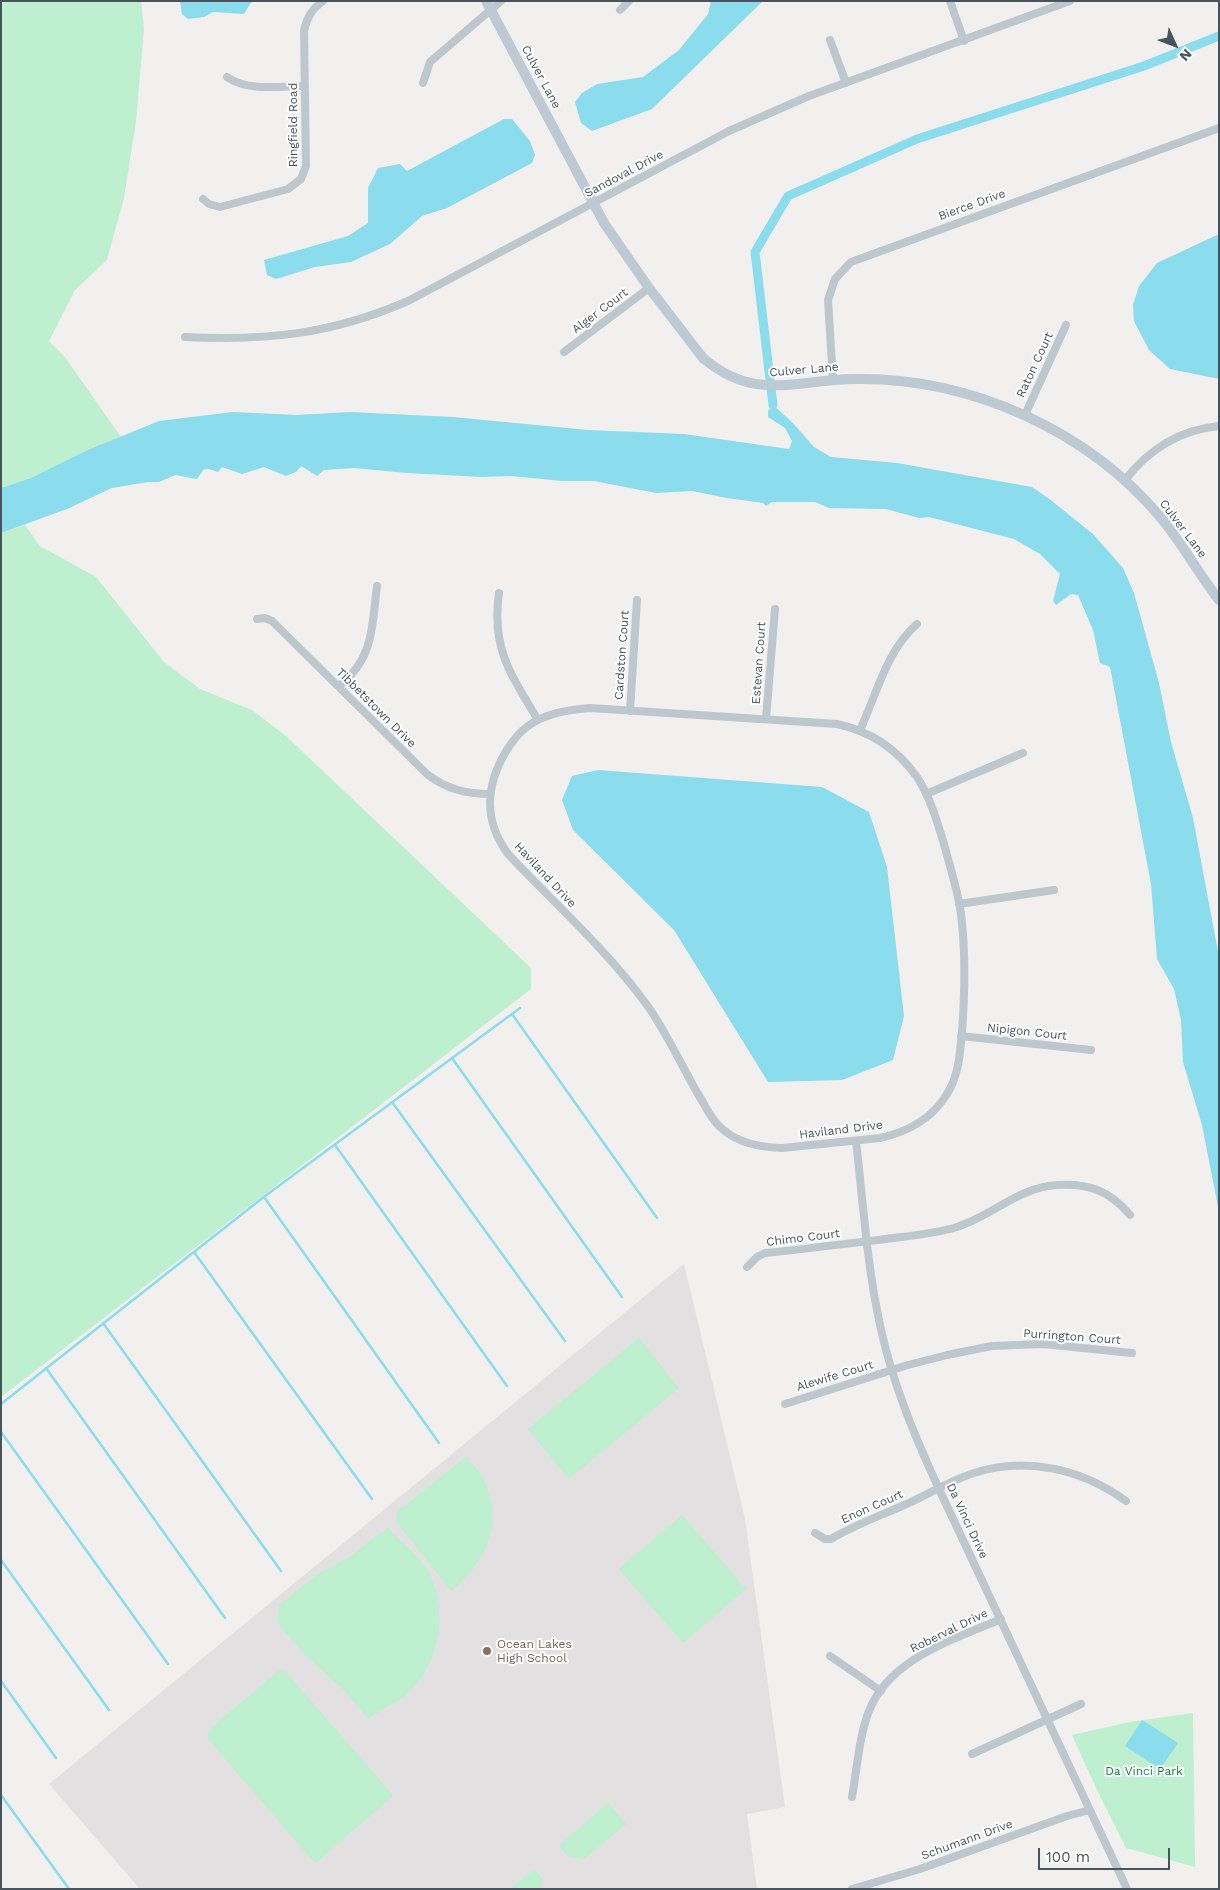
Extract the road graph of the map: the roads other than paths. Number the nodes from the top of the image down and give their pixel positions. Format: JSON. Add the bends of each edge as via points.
{"nodes":[{"id":1,"x":323,"y":1,"type":"edge"},
{"id":2,"x":501,"y":1,"type":"edge"},
{"id":3,"x":629,"y":1,"type":"edge"},
{"id":4,"x":950,"y":1,"type":"edge"},
{"id":5,"x":1070,"y":1,"type":"edge"},
{"id":6,"x":489,"y":5,"type":"edge"},
{"id":7,"x":620,"y":10,"type":"dead end"},
{"id":8,"x":830,"y":40,"type":"dead end"},
{"id":9,"x":964,"y":41,"type":"junction"},
{"id":10,"x":227,"y":77,"type":"dead end"},
{"id":11,"x":423,"y":83,"type":"dead end"},
{"id":12,"x":846,"y":83,"type":"junction"},
{"id":13,"x":305,"y":86,"type":"junction"},
{"id":14,"x":1219,"y":128,"type":"edge"},
{"id":15,"x":203,"y":199,"type":"dead end"},
{"id":16,"x":593,"y":203,"type":"junction"},
{"id":17,"x":649,"y":288,"type":"junction"},
{"id":18,"x":1066,"y":325,"type":"dead end"},
{"id":19,"x":185,"y":337,"type":"dead end"},
{"id":20,"x":564,"y":352,"type":"dead end"},
{"id":21,"x":833,"y":380,"type":"junction"},
{"id":22,"x":1025,"y":415,"type":"junction"},
{"id":23,"x":1219,"y":426,"type":"edge"},
{"id":24,"x":1125,"y":480,"type":"junction"},
{"id":25,"x":377,"y":586,"type":"dead end"},
{"id":26,"x":499,"y":593,"type":"dead end"},
{"id":27,"x":637,"y":600,"type":"dead end"},
{"id":28,"x":1219,"y":600,"type":"edge"},
{"id":29,"x":775,"y":609,"type":"dead end"},
{"id":30,"x":257,"y":618,"type":"dead end"},
{"id":31,"x":917,"y":624,"type":"dead end"},
{"id":32,"x":339,"y":686,"type":"junction"},
{"id":33,"x":630,"y":711,"type":"junction"},
{"id":34,"x":766,"y":719,"type":"junction"},
{"id":35,"x":538,"y":720,"type":"junction"},
{"id":36,"x":860,"y":730,"type":"junction"},
{"id":37,"x":1023,"y":753,"type":"dead end"},
{"id":38,"x":490,"y":794,"type":"junction"},
{"id":39,"x":926,"y":794,"type":"junction"},
{"id":40,"x":1054,"y":890,"type":"dead end"},
{"id":41,"x":959,"y":904,"type":"junction"},
{"id":42,"x":961,"y":1036,"type":"junction"},
{"id":43,"x":1091,"y":1050,"type":"dead end"},
{"id":44,"x":856,"y":1141,"type":"junction"},
{"id":45,"x":1130,"y":1216,"type":"dead end"},
{"id":46,"x":867,"y":1241,"type":"junction"},
{"id":47,"x":748,"y":1267,"type":"dead end"},
{"id":48,"x":1132,"y":1353,"type":"dead end"},
{"id":49,"x":892,"y":1370,"type":"junction"},
{"id":50,"x":785,"y":1404,"type":"dead end"},
{"id":51,"x":939,"y":1489,"type":"junction"},
{"id":52,"x":1126,"y":1501,"type":"dead end"},
{"id":53,"x":815,"y":1533,"type":"dead end"},
{"id":54,"x":1000,"y":1619,"type":"junction"},
{"id":55,"x":830,"y":1656,"type":"dead end"},
{"id":56,"x":881,"y":1691,"type":"junction"},
{"id":57,"x":1081,"y":1704,"type":"dead end"},
{"id":58,"x":1048,"y":1720,"type":"junction"},
{"id":59,"x":972,"y":1754,"type":"dead end"},
{"id":60,"x":852,"y":1797,"type":"dead end"},
{"id":61,"x":1090,"y":1810,"type":"junction"},
{"id":62,"x":852,"y":1889,"type":"edge"},
{"id":63,"x":1127,"y":1889,"type":"edge"}],
"edges":[{"from":1,"to":13,"type":"street","name":"Ringfield Road","via":[[308,16],[304,30]]},
{"from":2,"to":6,"type":"street"},
{"from":3,"to":7,"type":"street"},
{"from":4,"to":9,"type":"street"},
{"from":5,"to":9,"type":"street","name":"Sandoval Drive"},
{"from":6,"to":11,"type":"street","via":[[430,62]]},
{"from":6,"to":16,"type":"street","name":"Culver Lane"},
{"from":8,"to":12,"type":"street"},
{"from":9,"to":12,"type":"street","name":"Sandoval Drive"},
{"from":10,"to":13,"type":"street","via":[[248,86]]},
{"from":12,"to":16,"type":"street","name":"Sandoval Drive","via":[[746,123]]},
{"from":13,"to":15,"type":"street","name":"Ringfield Road","via":[[306,166],[301,179],[288,189],[220,206]]},
{"from":14,"to":21,"type":"street","name":"Bierce Drive","via":[[851,262],[835,279],[828,300]]},
{"from":16,"to":17,"type":"street","name":"Culver Lane"},
{"from":16,"to":19,"type":"street","name":"Sandoval Drive","via":[[408,301],[356,321],[270,338]]},
{"from":17,"to":20,"type":"street","name":"Alger Court"},
{"from":17,"to":21,"type":"street","name":"Culver Lane","via":[[703,358],[725,374],[763,386]]},
{"from":18,"to":22,"type":"street","name":"Raton Court"},
{"from":21,"to":22,"type":"street","name":"Culver Lane","via":[[884,380],[937,386]]},
{"from":22,"to":24,"type":"street","name":"Culver Lane","via":[[1081,446]]},
{"from":23,"to":24,"type":"street","via":[[1198,429],[1169,440],[1142,461]]},
{"from":24,"to":28,"type":"street","name":"Culver Lane","via":[[1162,519]]},
{"from":25,"to":32,"type":"street","via":[[368,650],[355,671]]},
{"from":26,"to":35,"type":"street","via":[[496,625],[501,651],[512,677]]},
{"from":27,"to":33,"type":"street","name":"Cardston Court"},
{"from":29,"to":34,"type":"street","name":"Estevan Court"},
{"from":30,"to":32,"type":"street","name":"Tibbetstown Drive","via":[[272,621]]},
{"from":31,"to":36,"type":"street","via":[[892,655]]},
{"from":32,"to":38,"type":"street","name":"Tibbetstown Drive","via":[[440,784],[462,792]]},
{"from":33,"to":34,"type":"street","name":"Haviland Drive"},
{"from":33,"to":35,"type":"street","name":"Haviland Drive","via":[[574,709]]},
{"from":34,"to":36,"type":"street","name":"Haviland Drive","via":[[837,724]]},
{"from":35,"to":38,"type":"street","name":"Haviland Drive","via":[[510,744],[494,776]]},
{"from":36,"to":39,"type":"street","name":"Haviland Drive","via":[[895,752]]},
{"from":37,"to":39,"type":"street"},
{"from":38,"to":44,"type":"street","name":"Haviland Drive","via":[[492,821],[502,845],[634,987],[661,1026],[690,1081],[719,1126],[737,1139],[767,1148]]},
{"from":39,"to":41,"type":"street","name":"Haviland Drive","via":[[941,834]]},
{"from":40,"to":41,"type":"street"},
{"from":41,"to":42,"type":"street","name":"Haviland Drive","via":[[965,991]]},
{"from":42,"to":43,"type":"street","name":"Nipigon Court"},
{"from":42,"to":44,"type":"street","name":"Haviland Drive","via":[[954,1080],[932,1113],[894,1135]]},
{"from":44,"to":46,"type":"street","name":"Da Vinci Drive"},
{"from":45,"to":46,"type":"street","name":"Chimo Court","via":[[1121,1204],[1102,1191],[1088,1186],[1058,1184],[1032,1190],[959,1227]]},
{"from":46,"to":47,"type":"street","name":"Chimo Court","via":[[765,1253]]},
{"from":46,"to":49,"type":"street","name":"Da Vinci Drive","via":[[880,1326]]},
{"from":48,"to":49,"type":"street","name":"Purrington Court","via":[[1043,1344],[1000,1345]]},
{"from":49,"to":50,"type":"street","name":"Alewife Court"},
{"from":49,"to":51,"type":"street","name":"Da Vinci Drive"},
{"from":51,"to":52,"type":"street","name":"Enon Court","via":[[974,1473],[1022,1465],[1079,1475],[1110,1489]]},
{"from":51,"to":53,"type":"street","name":"Enon Court","via":[[831,1539]]},
{"from":51,"to":54,"type":"street","name":"Da Vinci Drive"},
{"from":54,"to":56,"type":"street","name":"Roberval Drive","via":[[916,1659]]},
{"from":54,"to":58,"type":"street","name":"Da Vinci Drive"},
{"from":55,"to":56,"type":"street"},
{"from":56,"to":60,"type":"street","name":"Roberval Drive","via":[[865,1722]]},
{"from":57,"to":58,"type":"street"},
{"from":58,"to":59,"type":"street"},
{"from":58,"to":61,"type":"street","name":"Da Vinci Drive"},
{"from":61,"to":62,"type":"street","name":"Schumann Drive"},
{"from":61,"to":63,"type":"street","name":"Da Vinci Drive"}]}
